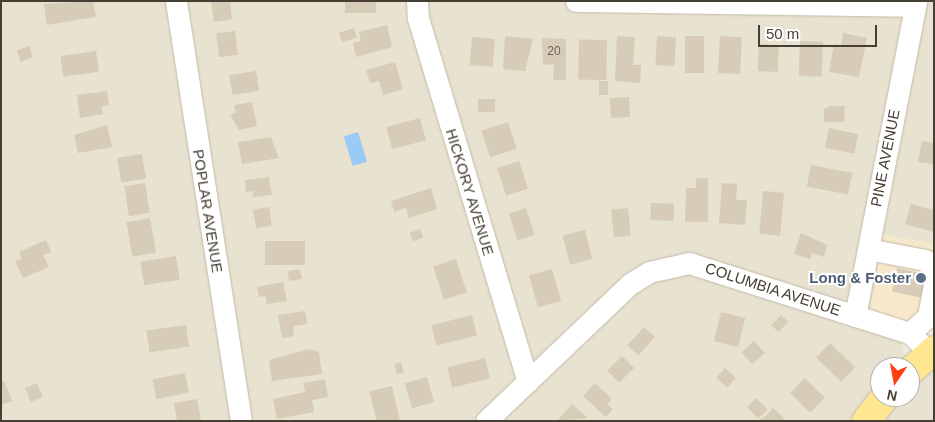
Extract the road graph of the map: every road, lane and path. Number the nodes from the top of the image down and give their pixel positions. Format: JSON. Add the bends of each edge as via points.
{"nodes":[{"id":1,"x":176,"y":1,"type":"edge"},
{"id":2,"x":417,"y":1,"type":"edge"},
{"id":3,"x":576,"y":1,"type":"edge"},
{"id":4,"x":915,"y":4,"type":"edge"},
{"id":5,"x":868,"y":249,"type":"junction"},
{"id":6,"x":934,"y":268,"type":"edge"},
{"id":7,"x":934,"y":285,"type":"edge"},
{"id":8,"x":855,"y":316,"type":"junction"},
{"id":9,"x":910,"y":333,"type":"junction"},
{"id":10,"x":924,"y":358,"type":"edge"},
{"id":11,"x":528,"y":382,"type":"junction"},
{"id":12,"x":241,"y":421,"type":"edge"},
{"id":13,"x":486,"y":421,"type":"edge"}],
"edges":[{"from":1,"to":12,"type":"street","name":"POPLAR AVENUE"},
{"from":2,"to":11,"type":"street","name":"HICKORY AVENUE","via":[[418,18]]},
{"from":3,"to":4,"type":"street"},
{"from":4,"to":5,"type":"street","name":"PINE AVENUE"},
{"from":5,"to":6,"type":"street","via":[[925,260]]},
{"from":5,"to":8,"type":"street","name":"PINE AVENUE"},
{"from":7,"to":9,"type":"street","via":[[928,316]]},
{"from":8,"to":9,"type":"street","name":"COLUMBIA AVENUE"},
{"from":8,"to":11,"type":"street","name":"COLUMBIA AVENUE","via":[[689,263],[648,272],[630,284]]},
{"from":9,"to":10,"type":"street","name":"COLUMBIA AVENUE"},
{"from":11,"to":13,"type":"street","name":"COLUMBIA AVENUE"}]}
